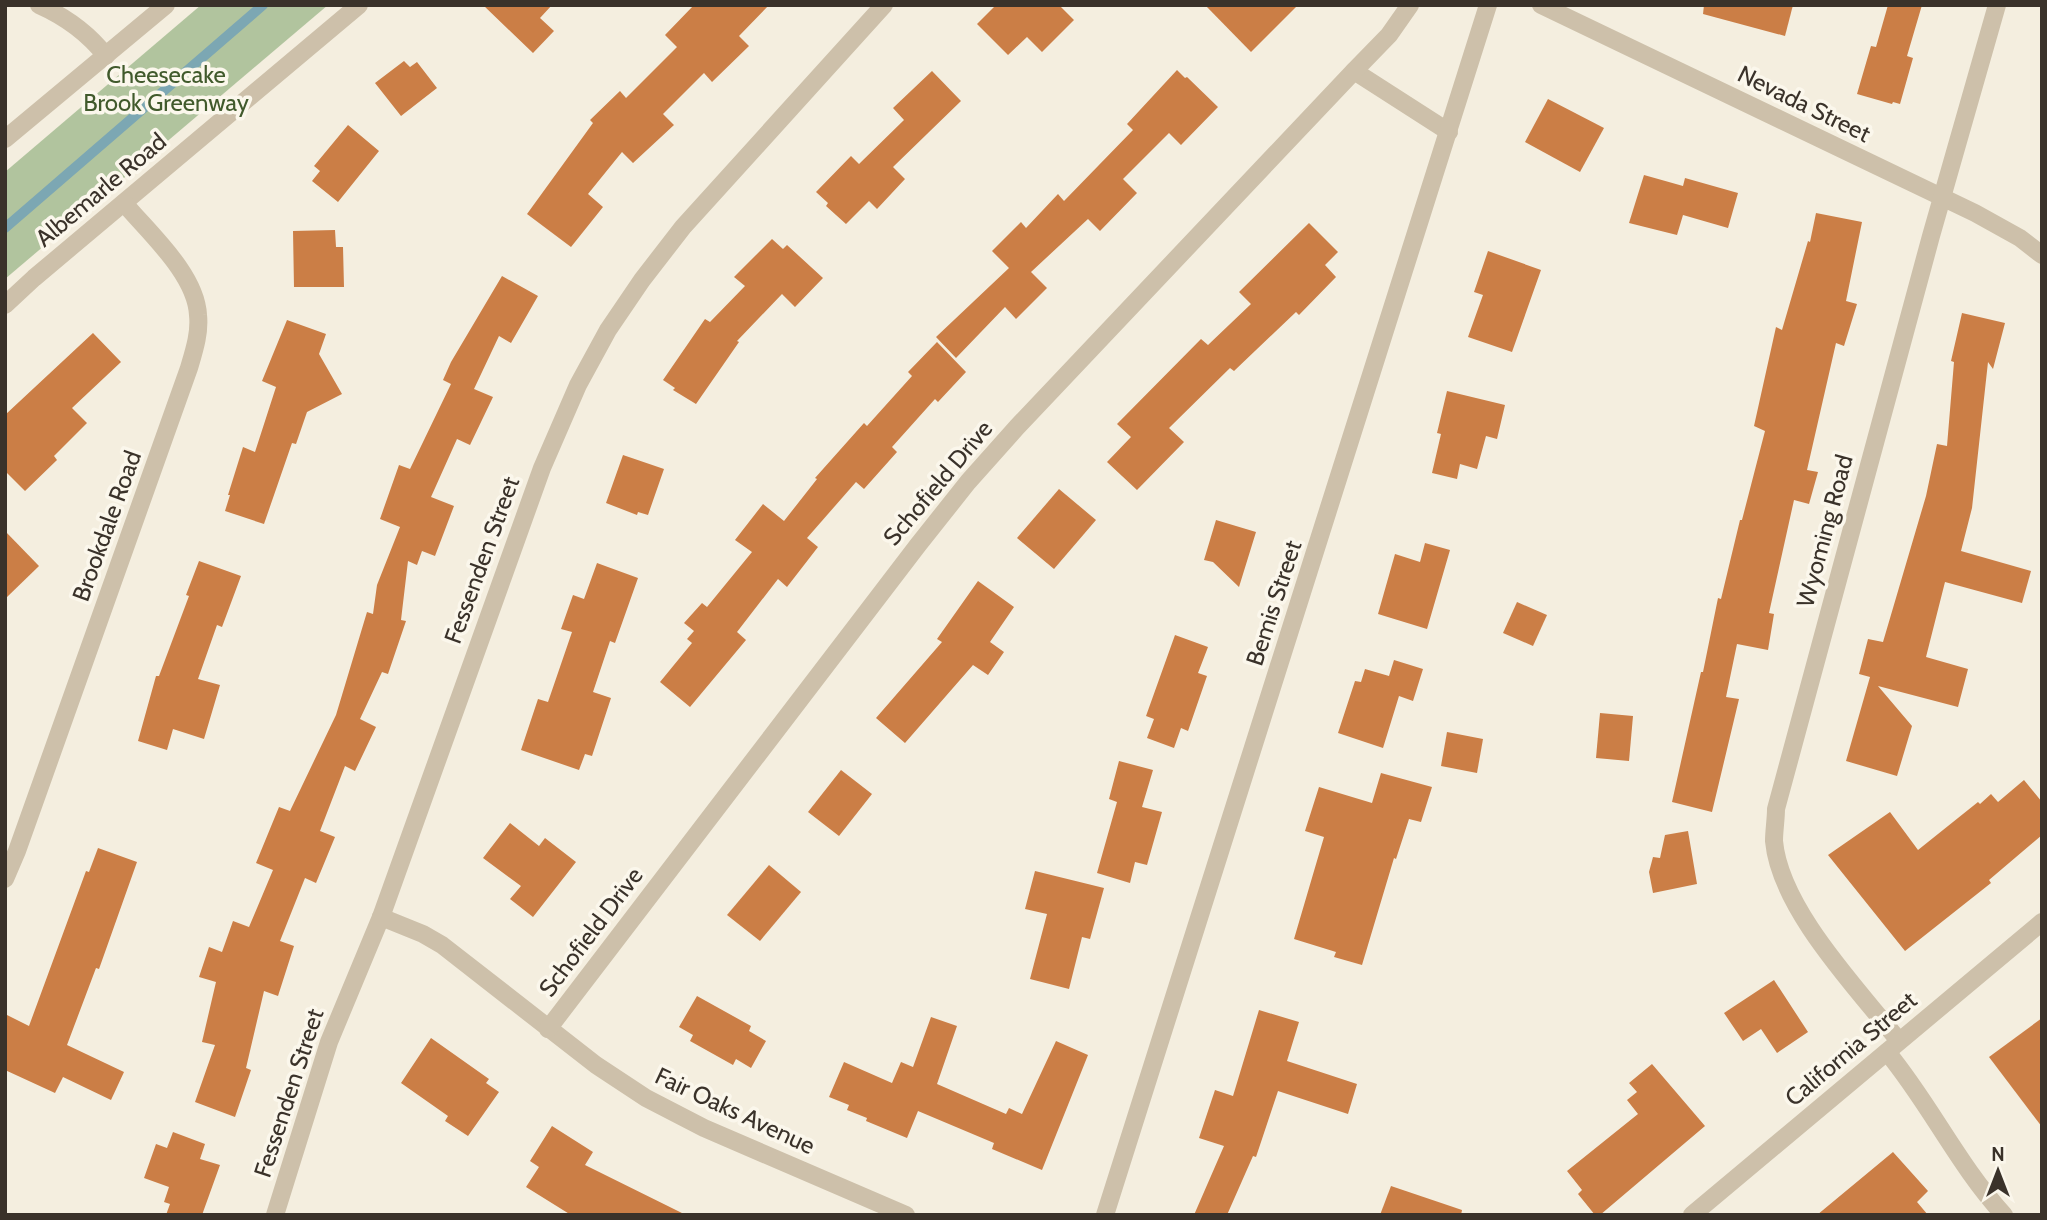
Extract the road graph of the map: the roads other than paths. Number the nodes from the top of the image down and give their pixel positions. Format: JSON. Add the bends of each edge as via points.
{"nodes":[{"id":1,"x":39,"y":5,"type":"edge"},
{"id":2,"x":166,"y":5,"type":"edge"},
{"id":3,"x":359,"y":5,"type":"edge"},
{"id":4,"x":884,"y":5,"type":"edge"},
{"id":5,"x":1410,"y":5,"type":"edge"},
{"id":6,"x":1488,"y":5,"type":"edge"},
{"id":7,"x":1541,"y":5,"type":"edge"},
{"id":8,"x":1997,"y":5,"type":"edge"},
{"id":9,"x":106,"y":56,"type":"junction"},
{"id":10,"x":1354,"y":71,"type":"junction"},
{"id":11,"x":1449,"y":132,"type":"junction"},
{"id":12,"x":5,"y":139,"type":"edge"},
{"id":13,"x":1942,"y":197,"type":"junction"},
{"id":14,"x":124,"y":204,"type":"junction"},
{"id":15,"x":2042,"y":255,"type":"edge"},
{"id":16,"x":5,"y":305,"type":"edge"},
{"id":17,"x":5,"y":879,"type":"edge"},
{"id":18,"x":380,"y":917,"type":"junction"},
{"id":19,"x":2042,"y":922,"type":"edge"},
{"id":20,"x":548,"y":1029,"type":"junction"},
{"id":21,"x":1893,"y":1047,"type":"junction"},
{"id":22,"x":275,"y":1215,"type":"edge"},
{"id":23,"x":906,"y":1215,"type":"edge"},
{"id":24,"x":1105,"y":1215,"type":"edge"},
{"id":25,"x":1692,"y":1215,"type":"edge"},
{"id":26,"x":2004,"y":1215,"type":"edge"}],
"edges":[{"from":1,"to":9,"type":"street","via":[[79,28]]},
{"from":2,"to":9,"type":"street"},
{"from":3,"to":14,"type":"street","name":"Albemarle Road"},
{"from":4,"to":18,"type":"street","name":"Fessenden Street","via":[[701,204],[642,280],[592,357],[541,468]]},
{"from":5,"to":10,"type":"street","name":"Schofield Drive"},
{"from":6,"to":11,"type":"street","name":"Bemis Street"},
{"from":7,"to":13,"type":"street","name":"Nevada Street"},
{"from":8,"to":13,"type":"street","name":"Wyoming Road"},
{"from":9,"to":12,"type":"street"},
{"from":10,"to":11,"type":"street"},
{"from":10,"to":20,"type":"street","name":"Schofield Drive","via":[[968,482]]},
{"from":11,"to":24,"type":"street","name":"Bemis Street"},
{"from":13,"to":15,"type":"street","name":"Nevada Street","via":[[1998,225]]},
{"from":13,"to":21,"type":"street","name":"Wyoming Road","via":[[1784,776],[1774,841],[1791,897]]},
{"from":14,"to":16,"type":"street","name":"Albemarle Road"},
{"from":14,"to":17,"type":"street","name":"Brookdale Road","via":[[192,289],[197,339]]},
{"from":18,"to":20,"type":"street","name":"Fair Oaks Avenue","via":[[442,945]]},
{"from":18,"to":22,"type":"street","name":"Fessenden Street","via":[[329,1042]]},
{"from":19,"to":21,"type":"street","name":"California Street"},
{"from":20,"to":23,"type":"street","name":"Fair Oaks Avenue","via":[[675,1114]]},
{"from":21,"to":25,"type":"street","name":"California Street"},
{"from":21,"to":26,"type":"street","name":"Wyoming Road","via":[[1909,1081],[1982,1191]]}]}
